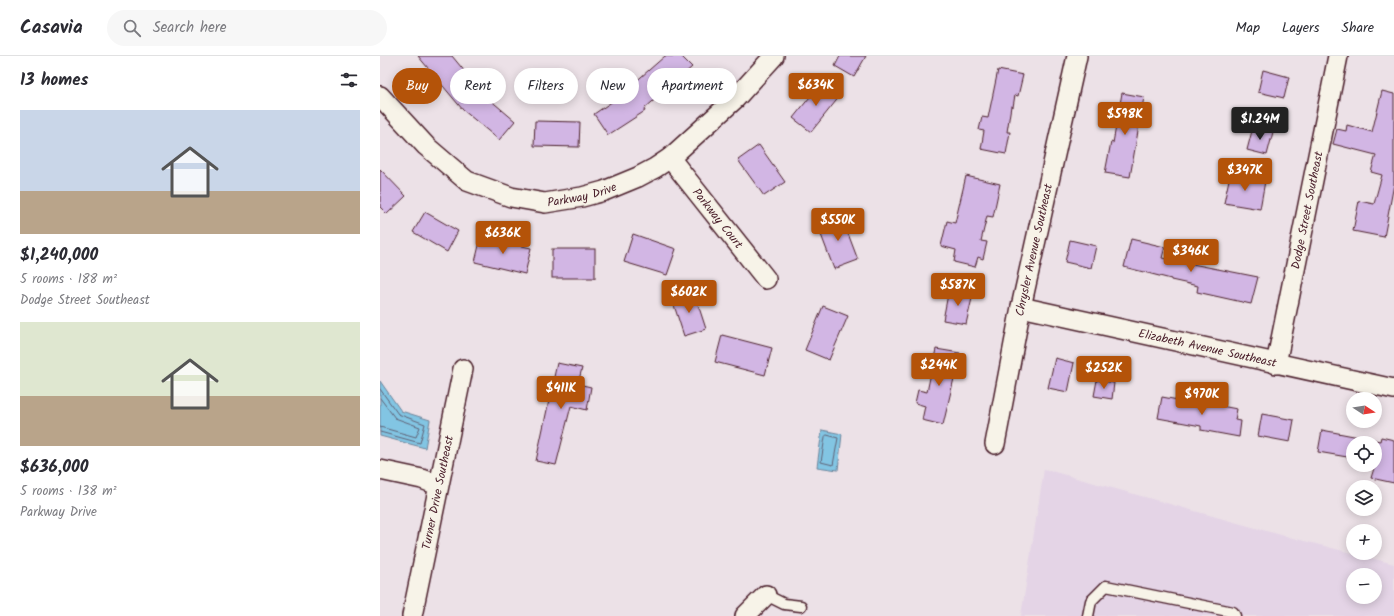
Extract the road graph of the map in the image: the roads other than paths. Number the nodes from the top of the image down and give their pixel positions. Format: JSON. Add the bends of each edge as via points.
{"nodes":[{"id":1,"x":774,"y":56,"type":"edge"},
{"id":2,"x":1077,"y":56,"type":"edge"},
{"id":3,"x":1338,"y":56,"type":"edge"},
{"id":4,"x":380,"y":96,"type":"edge"},
{"id":5,"x":670,"y":158,"type":"junction"},
{"id":6,"x":766,"y":279,"type":"dead end"},
{"id":7,"x":1022,"y":307,"type":"junction"},
{"id":8,"x":1276,"y":364,"type":"junction"},
{"id":9,"x":462,"y":369,"type":"dead end"},
{"id":10,"x":1394,"y":389,"type":"edge"},
{"id":11,"x":995,"y":444,"type":"dead end"},
{"id":12,"x":380,"y":470,"type":"edge"},
{"id":13,"x":438,"y":485,"type":"junction"},
{"id":14,"x":766,"y":595,"type":"joint"},
{"id":15,"x":801,"y":606,"type":"dead end"},
{"id":16,"x":412,"y":616,"type":"edge"},
{"id":17,"x":745,"y":616,"type":"edge"},
{"id":18,"x":1088,"y":616,"type":"edge"},
{"id":19,"x":1235,"y":616,"type":"edge"}],
"edges":[{"from":1,"to":5,"type":"street","name":"Parkway Drive","via":[[735,99]]},
{"from":2,"to":7,"type":"street","name":"Chrysler Avenue Southeast"},
{"from":3,"to":8,"type":"street","name":"Dodge Street Southeast"},
{"from":4,"to":5,"type":"street","name":"Parkway Drive","via":[[426,146],[467,181],[511,197],[545,203],[582,197],[638,177]]},
{"from":5,"to":6,"type":"street","name":"Parkway Court"},
{"from":7,"to":8,"type":"street","name":"Elizabeth Avenue Southeast"},
{"from":7,"to":11,"type":"street","name":"Chrysler Avenue Southeast"},
{"from":8,"to":10,"type":"street","name":"Elizabeth Avenue Southeast"},
{"from":9,"to":13,"type":"street","name":"Turner Drive Southeast"},
{"from":12,"to":13,"type":"street"},
{"from":13,"to":16,"type":"street","name":"Turner Drive Southeast"},
{"from":14,"to":15,"type":"lane","via":[[784,604]]},
{"from":14,"to":17,"type":"street"},
{"from":18,"to":19,"type":"lane","via":[[1091,601],[1106,586],[1233,612]]}]}
